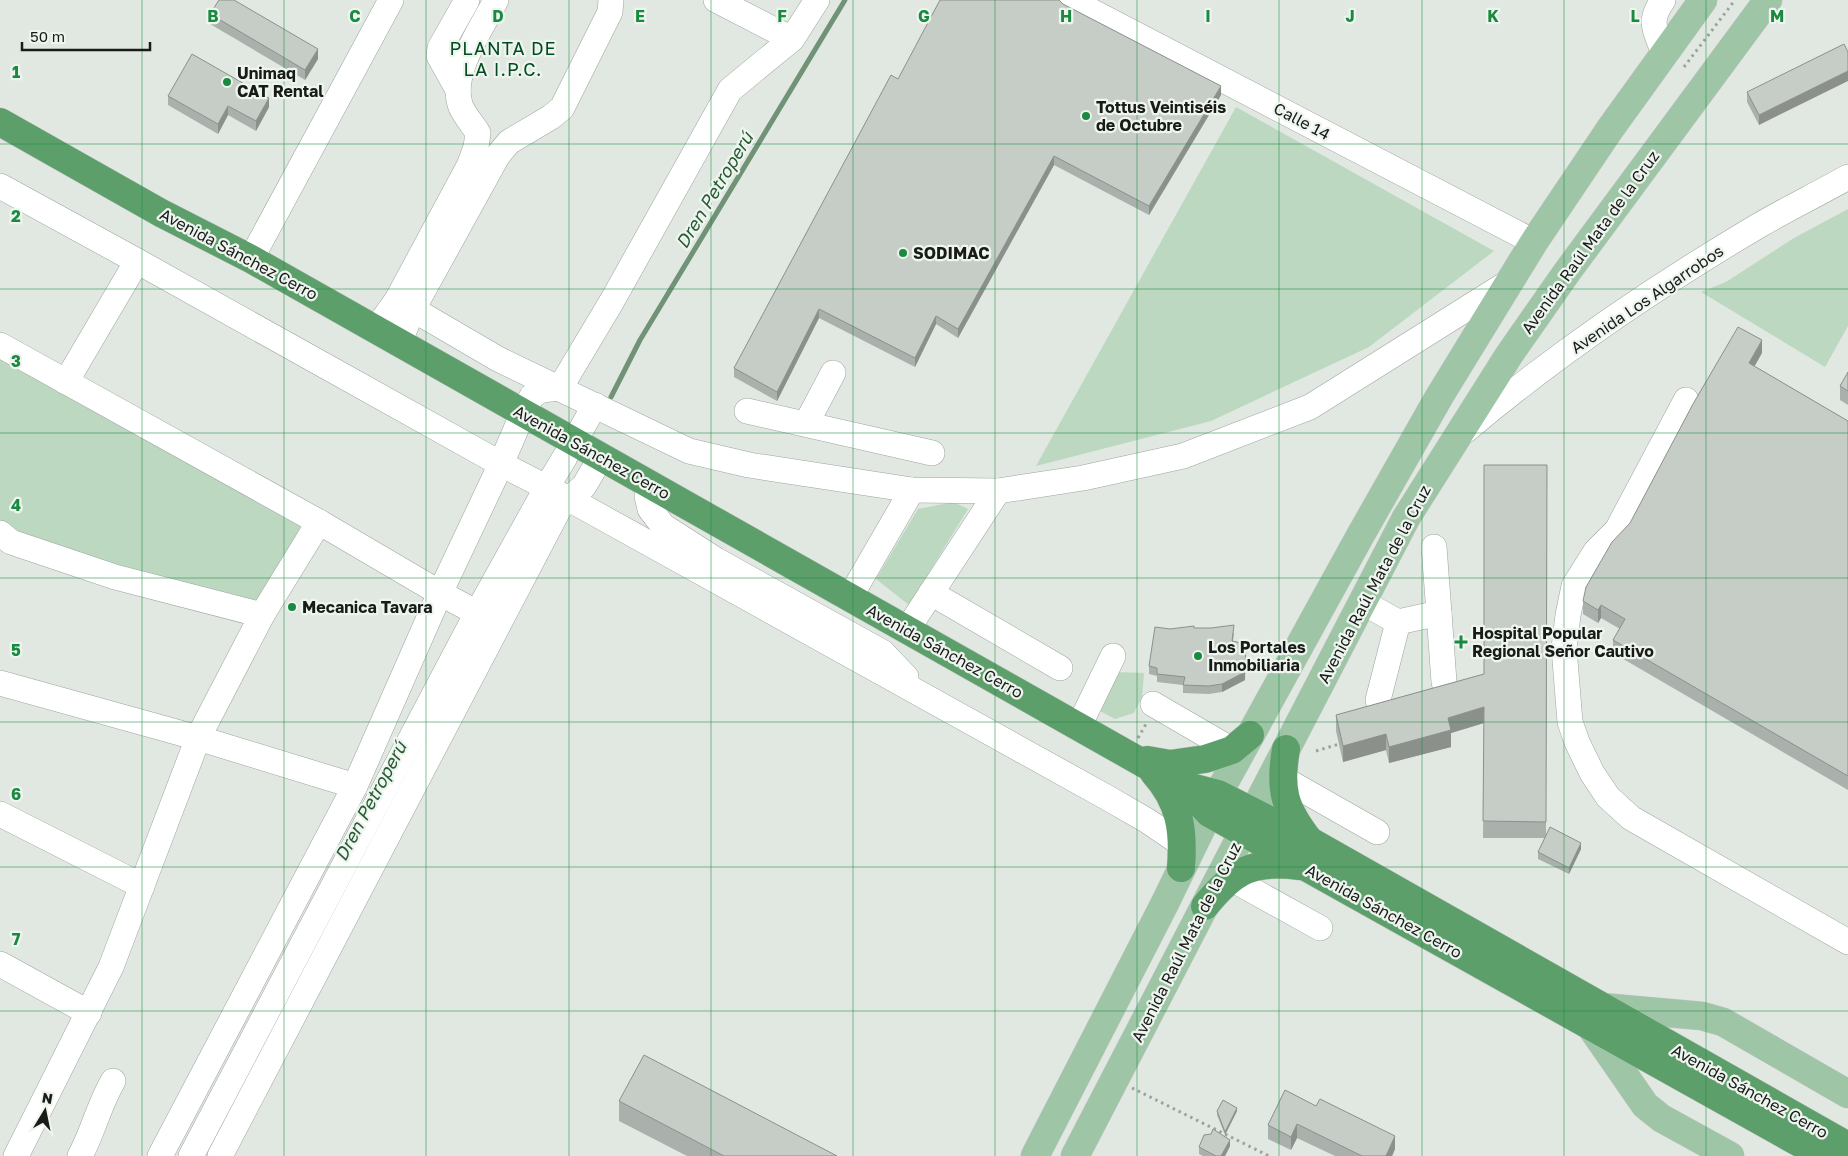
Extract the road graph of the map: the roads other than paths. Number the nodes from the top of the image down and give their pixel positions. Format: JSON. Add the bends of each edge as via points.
{"nodes":[{"id":1,"x":390,"y":0,"type":"edge"},
{"id":2,"x":467,"y":0,"type":"edge"},
{"id":3,"x":496,"y":0,"type":"edge"},
{"id":4,"x":611,"y":0,"type":"edge"},
{"id":5,"x":716,"y":0,"type":"edge"},
{"id":6,"x":817,"y":0,"type":"edge"},
{"id":7,"x":1070,"y":0,"type":"edge"},
{"id":8,"x":1703,"y":0,"type":"edge"},
{"id":9,"x":1768,"y":0,"type":"edge"},
{"id":10,"x":1651,"y":4,"type":"edge"},
{"id":11,"x":792,"y":39,"type":"junction"},
{"id":12,"x":1664,"y":54,"type":"junction"},
{"id":13,"x":458,"y":90,"type":"junction"},
{"id":14,"x":0,"y":122,"type":"edge"},
{"id":15,"x":478,"y":133,"type":"junction"},
{"id":16,"x":509,"y":142,"type":"junction"},
{"id":17,"x":1848,"y":177,"type":"edge"},
{"id":18,"x":0,"y":186,"type":"edge"},
{"id":19,"x":1534,"y":242,"type":"junction"},
{"id":20,"x":251,"y":259,"type":"junction"},
{"id":21,"x":137,"y":261,"type":"junction"},
{"id":22,"x":1509,"y":282,"type":"junction"},
{"id":23,"x":405,"y":305,"type":"junction"},
{"id":24,"x":376,"y":329,"type":"junction"},
{"id":25,"x":399,"y":342,"type":"junction"},
{"id":26,"x":0,"y":345,"type":"edge"},
{"id":27,"x":833,"y":373,"type":"dead end"},
{"id":28,"x":66,"y":382,"type":"junction"},
{"id":29,"x":560,"y":388,"type":"junction"},
{"id":30,"x":1686,"y":400,"type":"dead end"},
{"id":31,"x":595,"y":405,"type":"junction"},
{"id":32,"x":748,"y":411,"type":"dead end"},
{"id":33,"x":523,"y":413,"type":"junction"},
{"id":34,"x":806,"y":424,"type":"junction"},
{"id":35,"x":582,"y":428,"type":"dead end"},
{"id":36,"x":1457,"y":437,"type":"junction"},
{"id":37,"x":932,"y":453,"type":"dead end"},
{"id":38,"x":601,"y":457,"type":"junction"},
{"id":39,"x":565,"y":458,"type":"dead end"},
{"id":40,"x":501,"y":464,"type":"junction"},
{"id":41,"x":648,"y":483,"type":"junction"},
{"id":42,"x":547,"y":487,"type":"junction"},
{"id":43,"x":912,"y":490,"type":"junction"},
{"id":44,"x":998,"y":491,"type":"junction"},
{"id":45,"x":569,"y":499,"type":"junction"},
{"id":46,"x":319,"y":522,"type":"junction"},
{"id":47,"x":0,"y":533,"type":"edge"},
{"id":48,"x":1434,"y":547,"type":"dead end"},
{"id":49,"x":1335,"y":582,"type":"junction"},
{"id":50,"x":440,"y":593,"type":"junction"},
{"id":51,"x":931,"y":593,"type":"junction"},
{"id":52,"x":850,"y":597,"type":"junction"},
{"id":53,"x":1362,"y":602,"type":"junction"},
{"id":54,"x":477,"y":612,"type":"junction"},
{"id":55,"x":1439,"y":613,"type":"junction"},
{"id":56,"x":262,"y":616,"type":"junction"},
{"id":57,"x":1398,"y":622,"type":"junction"},
{"id":58,"x":1350,"y":627,"type":"junction"},
{"id":59,"x":907,"y":630,"type":"junction"},
{"id":60,"x":1114,"y":656,"type":"dead end"},
{"id":61,"x":1060,"y":668,"type":"dead end"},
{"id":62,"x":1444,"y":682,"type":"dead end"},
{"id":63,"x":0,"y":683,"type":"edge"},
{"id":64,"x":926,"y":697,"type":"junction"},
{"id":65,"x":1378,"y":700,"type":"dead end"},
{"id":66,"x":1153,"y":704,"type":"dead end"},
{"id":67,"x":1079,"y":726,"type":"junction"},
{"id":68,"x":198,"y":738,"type":"junction"},
{"id":69,"x":1241,"y":742,"type":"junction"},
{"id":70,"x":1286,"y":748,"type":"junction"},
{"id":71,"x":1142,"y":762,"type":"junction"},
{"id":72,"x":1282,"y":778,"type":"junction"},
{"id":73,"x":355,"y":786,"type":"junction"},
{"id":74,"x":1213,"y":803,"type":"junction"},
{"id":75,"x":0,"y":814,"type":"edge"},
{"id":76,"x":1248,"y":822,"type":"junction"},
{"id":77,"x":1377,"y":832,"type":"dead end"},
{"id":78,"x":1307,"y":854,"type":"junction"},
{"id":79,"x":1182,"y":856,"type":"junction"},
{"id":80,"x":1230,"y":878,"type":"junction"},
{"id":81,"x":142,"y":886,"type":"junction"},
{"id":82,"x":1205,"y":906,"type":"junction"},
{"id":83,"x":1320,"y":928,"type":"dead end"},
{"id":84,"x":1848,"y":942,"type":"edge"},
{"id":85,"x":0,"y":964,"type":"edge"},
{"id":86,"x":89,"y":1012,"type":"junction"},
{"id":87,"x":1596,"y":1017,"type":"junction"},
{"id":88,"x":113,"y":1081,"type":"dead end"},
{"id":89,"x":1848,"y":1094,"type":"edge"},
{"id":90,"x":1848,"y":1146,"type":"edge"},
{"id":91,"x":16,"y":1156,"type":"edge"},
{"id":92,"x":80,"y":1156,"type":"edge"},
{"id":93,"x":160,"y":1156,"type":"edge"},
{"id":94,"x":191,"y":1156,"type":"edge"},
{"id":95,"x":220,"y":1156,"type":"edge"},
{"id":96,"x":1035,"y":1156,"type":"edge"},
{"id":97,"x":1075,"y":1156,"type":"edge"},
{"id":98,"x":1730,"y":1156,"type":"edge"},
{"id":99,"x":1823,"y":1156,"type":"edge"}],
"edges":[{"from":1,"to":20,"type":"street"},
{"from":2,"to":13,"type":"street","via":[[440,48],[439,56]]},
{"from":3,"to":13,"type":"street","via":[[463,64]]},
{"from":4,"to":16,"type":"street","via":[[610,12],[562,108]]},
{"from":5,"to":11,"type":"street"},
{"from":6,"to":11,"type":"street"},
{"from":7,"to":19,"type":"street","name":"Calle 14"},
{"from":8,"to":12,"type":"main road","name":"Avenida Raúl Mata de la Cruz"},
{"from":9,"to":36,"type":"main road","name":"Avenida Raúl Mata de la Cruz","via":[[1568,272],[1509,355]]},
{"from":10,"to":12,"type":"street","via":[[1653,22]]},
{"from":11,"to":29,"type":"street","via":[[730,90]]},
{"from":12,"to":19,"type":"main road","name":"Avenida Raúl Mata de la Cruz"},
{"from":13,"to":15,"type":"street","via":[[461,107]]},
{"from":14,"to":20,"type":"highway","name":"Avenida Sánchez Cerro"},
{"from":15,"to":16,"type":"street","via":[[500,142]]},
{"from":15,"to":23,"type":"street","via":[[468,166]]},
{"from":16,"to":23,"type":"street"},
{"from":17,"to":36,"type":"street","name":"Avenida Los Algarrobos","via":[[1759,226],[1622,312]]},
{"from":18,"to":21,"type":"street"},
{"from":19,"to":22,"type":"main road","name":"Avenida Raúl Mata de la Cruz"},
{"from":20,"to":24,"type":"highway","name":"Avenida Sánchez Cerro"},
{"from":21,"to":28,"type":"street"},
{"from":21,"to":40,"type":"street"},
{"from":22,"to":44,"type":"street","via":[[1310,408],[1183,456],[1083,478]]},
{"from":22,"to":49,"type":"main road","name":"Avenida Raúl Mata de la Cruz","via":[[1434,405]]},
{"from":23,"to":24,"type":"street"},
{"from":23,"to":25,"type":"street"},
{"from":23,"to":29,"type":"street","via":[[498,359]]},
{"from":24,"to":25,"type":"highway","name":"Avenida Sánchez Cerro"},
{"from":25,"to":33,"type":"highway","name":"Avenida Sánchez Cerro"},
{"from":26,"to":28,"type":"street"},
{"from":27,"to":34,"type":"street"},
{"from":28,"to":46,"type":"street"},
{"from":29,"to":31,"type":"street"},
{"from":29,"to":33,"type":"street","via":[[542,390],[532,396]]},
{"from":30,"to":84,"type":"street","via":[[1617,530],[1596,551],[1574,586],[1564,648],[1570,722],[1592,773],[1608,797],[1631,818]]},
{"from":31,"to":35,"type":"street"},
{"from":31,"to":43,"type":"street","via":[[689,451],[718,459]]},
{"from":32,"to":34,"type":"street"},
{"from":33,"to":38,"type":"highway","name":"Avenida Sánchez Cerro"},
{"from":33,"to":40,"type":"street"},
{"from":34,"to":37,"type":"street"},
{"from":36,"to":53,"type":"main road","name":"Avenida Raúl Mata de la Cruz","via":[[1406,518]]},
{"from":38,"to":41,"type":"highway","name":"Avenida Sánchez Cerro"},
{"from":38,"to":45,"type":"street","via":[[584,486]]},
{"from":39,"to":42,"type":"street"},
{"from":40,"to":42,"type":"street"},
{"from":40,"to":50,"type":"street"},
{"from":41,"to":52,"type":"highway","name":"Avenida Sánchez Cerro"},
{"from":41,"to":64,"type":"street","via":[[650,509],[663,526],[716,560],[882,652]]},
{"from":42,"to":45,"type":"street"},
{"from":42,"to":54,"type":"street"},
{"from":43,"to":44,"type":"street"},
{"from":43,"to":52,"type":"street"},
{"from":44,"to":51,"type":"street"},
{"from":45,"to":64,"type":"street"},
{"from":45,"to":95,"type":"street","via":[[560,507]]},
{"from":46,"to":50,"type":"street"},
{"from":46,"to":56,"type":"street"},
{"from":47,"to":56,"type":"street","via":[[10,542],[115,578]]},
{"from":48,"to":55,"type":"street"},
{"from":49,"to":58,"type":"main road","via":[[1322,611],[1316,654],[1331,651]]},
{"from":49,"to":69,"type":"main road","name":"Avenida Raúl Mata de la Cruz"},
{"from":50,"to":54,"type":"street"},
{"from":50,"to":73,"type":"street"},
{"from":51,"to":59,"type":"street"},
{"from":51,"to":61,"type":"street"},
{"from":52,"to":59,"type":"highway","name":"Avenida Sánchez Cerro"},
{"from":53,"to":57,"type":"street"},
{"from":53,"to":58,"type":"main road","name":"Avenida Raúl Mata de la Cruz"},
{"from":54,"to":94,"type":"street"},
{"from":55,"to":57,"type":"street"},
{"from":55,"to":62,"type":"street"},
{"from":56,"to":68,"type":"street"},
{"from":57,"to":65,"type":"street"},
{"from":58,"to":70,"type":"main road","name":"Avenida Raúl Mata de la Cruz"},
{"from":59,"to":67,"type":"highway","name":"Avenida Sánchez Cerro"},
{"from":60,"to":67,"type":"street"},
{"from":63,"to":68,"type":"street"},
{"from":64,"to":79,"type":"street","via":[[1146,820]]},
{"from":66,"to":69,"type":"street"},
{"from":67,"to":71,"type":"highway","name":"Avenida Sánchez Cerro"},
{"from":68,"to":73,"type":"street"},
{"from":68,"to":81,"type":"street"},
{"from":69,"to":71,"type":"highway","via":[[1190,762]]},
{"from":69,"to":74,"type":"main road","name":"Avenida Raúl Mata de la Cruz"},
{"from":70,"to":72,"type":"highway"},
{"from":70,"to":76,"type":"main road","name":"Avenida Raúl Mata de la Cruz"},
{"from":71,"to":74,"type":"highway","name":"Avenida Sánchez Cerro"},
{"from":71,"to":79,"type":"highway","via":[[1170,794],[1181,826]]},
{"from":72,"to":77,"type":"street"},
{"from":72,"to":78,"type":"highway","via":[[1288,810],[1296,822]]},
{"from":73,"to":93,"type":"street"},
{"from":74,"to":76,"type":"highway","name":"Avenida Sánchez Cerro"},
{"from":74,"to":79,"type":"main road","name":"Avenida Raúl Mata de la Cruz"},
{"from":75,"to":81,"type":"street"},
{"from":76,"to":78,"type":"highway","name":"Avenida Sánchez Cerro"},
{"from":76,"to":82,"type":"main road","name":"Avenida Raúl Mata de la Cruz"},
{"from":78,"to":80,"type":"highway","via":[[1283,864],[1242,871]]},
{"from":78,"to":87,"type":"highway","name":"Avenida Sánchez Cerro"},
{"from":79,"to":96,"type":"main road","name":"Avenida Raúl Mata de la Cruz","via":[[1164,906]]},
{"from":80,"to":82,"type":"highway"},
{"from":80,"to":83,"type":"street"},
{"from":81,"to":86,"type":"street","via":[[111,967]]},
{"from":82,"to":97,"type":"main road","name":"Avenida Raúl Mata de la Cruz"},
{"from":85,"to":86,"type":"street"},
{"from":86,"to":91,"type":"street"},
{"from":87,"to":89,"type":"main road","name":"Avenida Sánchez Cerro","via":[[1702,1016],[1723,1022]]},
{"from":87,"to":90,"type":"highway","name":"Avenida Sánchez Cerro"},
{"from":87,"to":98,"type":"main road","name":"Avenida Sánchez Cerro","via":[[1645,1105],[1661,1118]]},
{"from":87,"to":99,"type":"highway","name":"Avenida Sánchez Cerro"},
{"from":88,"to":92,"type":"street"}]}
